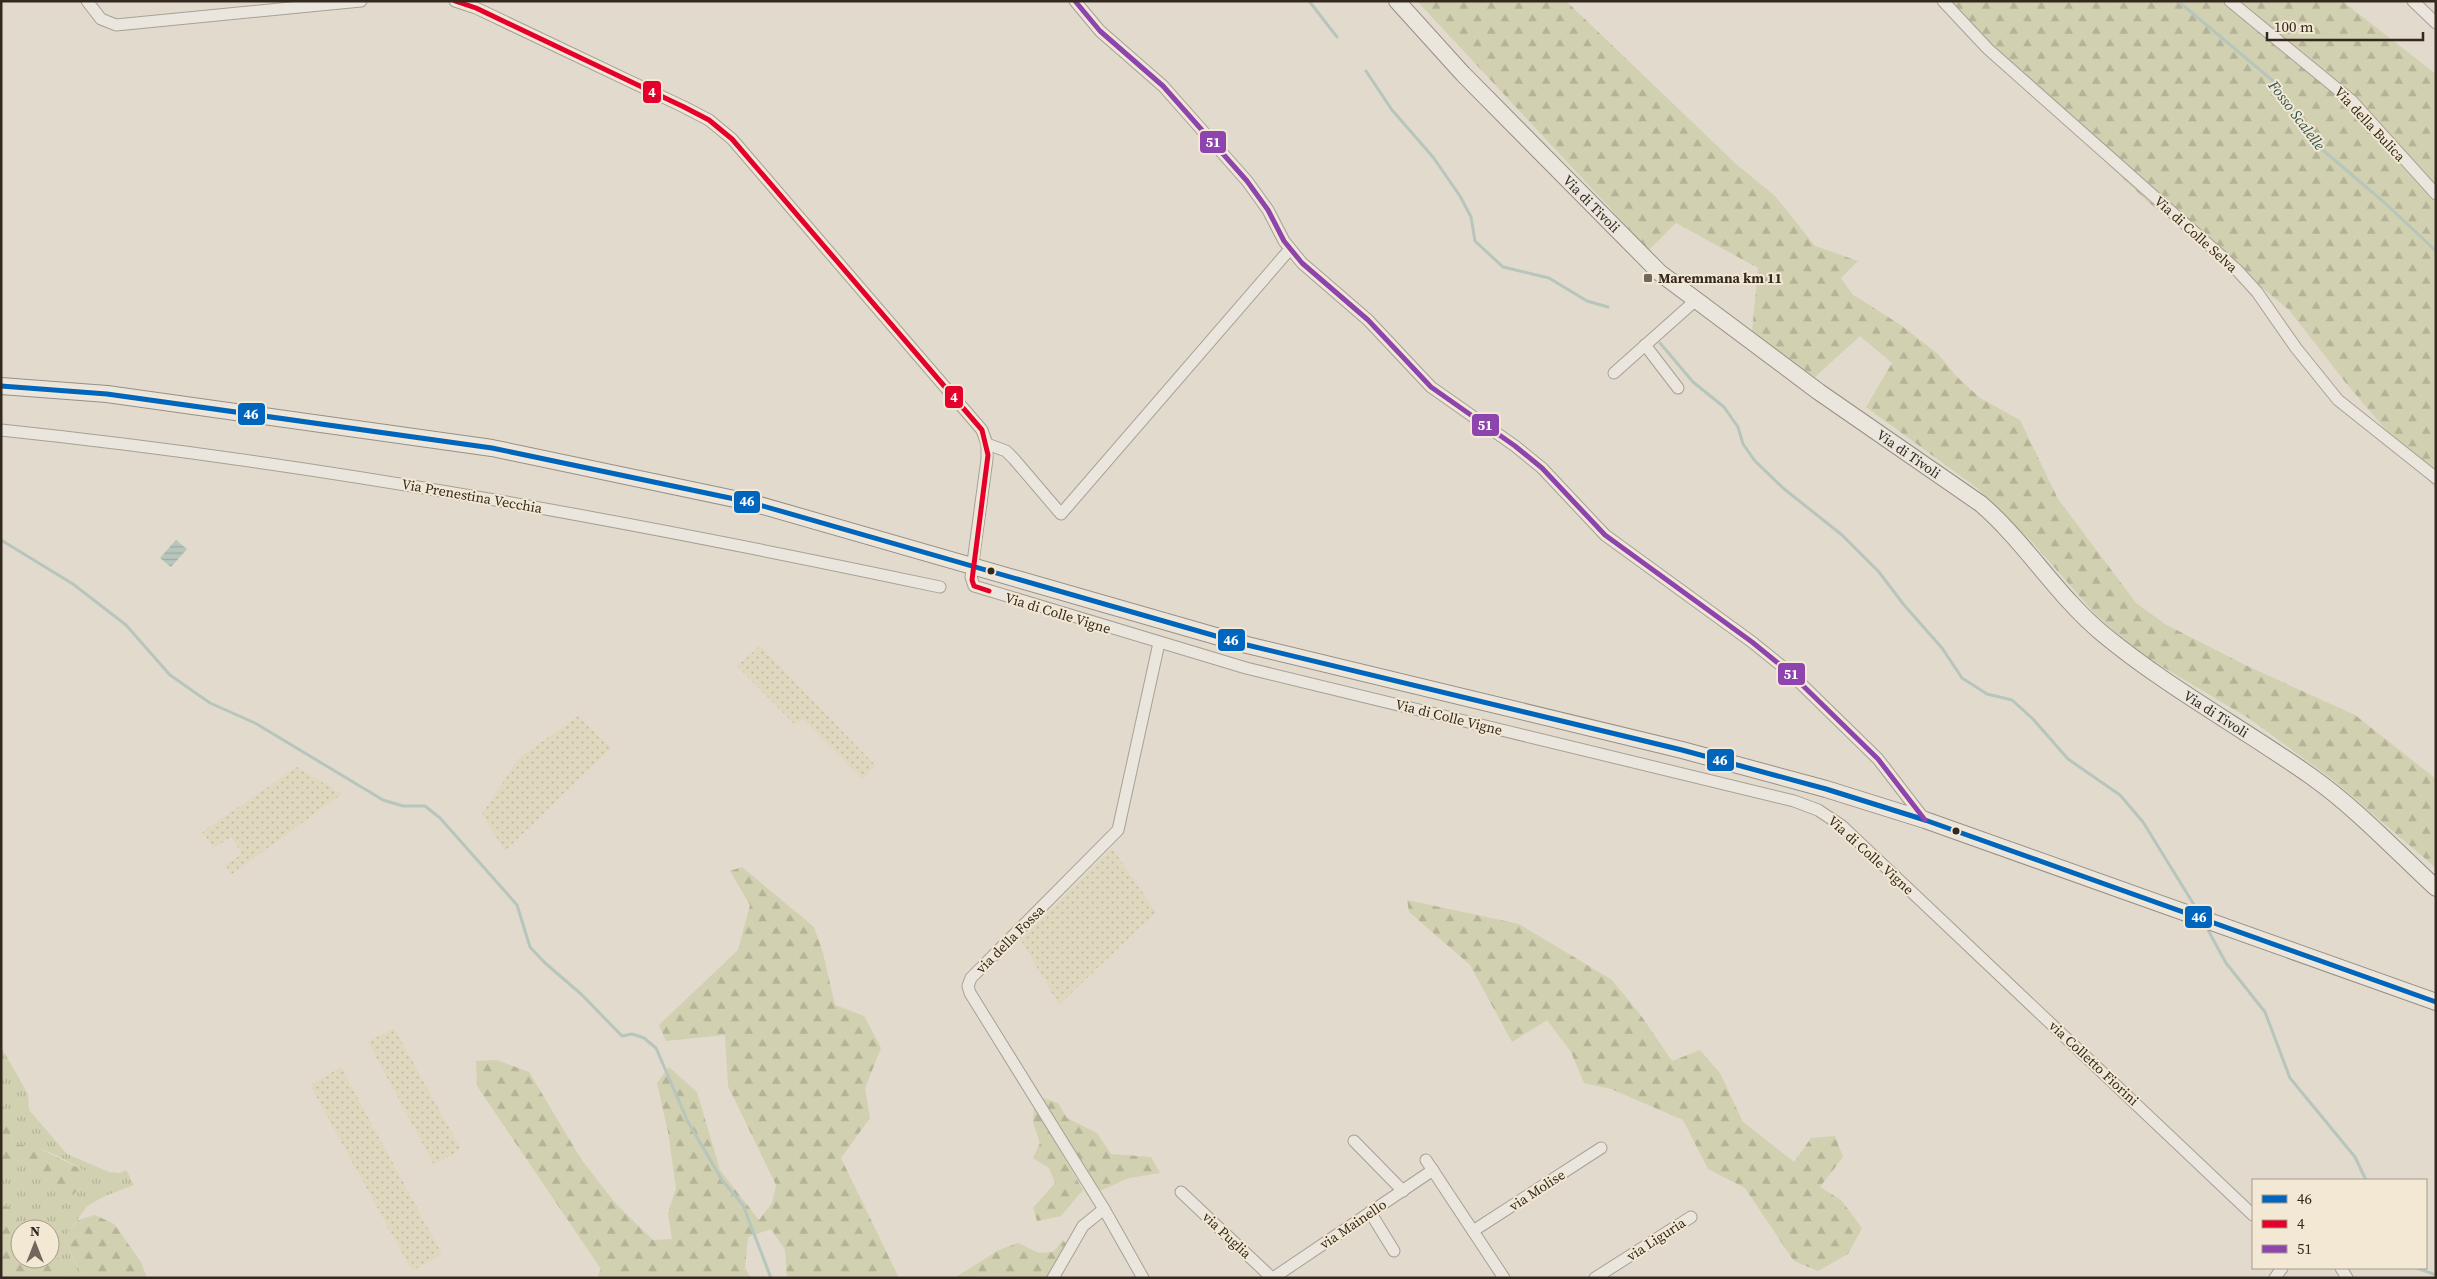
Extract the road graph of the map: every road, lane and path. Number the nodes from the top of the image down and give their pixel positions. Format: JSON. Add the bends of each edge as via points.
{"nodes":[{"id":1,"x":87,"y":1,"type":"edge"},
{"id":2,"x":361,"y":1,"type":"edge"},
{"id":3,"x":456,"y":1,"type":"edge"},
{"id":4,"x":1075,"y":1,"type":"edge"},
{"id":5,"x":1397,"y":1,"type":"edge"},
{"id":6,"x":1943,"y":1,"type":"edge"},
{"id":7,"x":2230,"y":1,"type":"edge"},
{"id":8,"x":2414,"y":1,"type":"edge"},
{"id":9,"x":2436,"y":23,"type":"edge"},
{"id":10,"x":2436,"y":194,"type":"edge"},
{"id":11,"x":1290,"y":249,"type":"junction"},
{"id":12,"x":1696,"y":300,"type":"junction"},
{"id":13,"x":1645,"y":345,"type":"junction"},
{"id":14,"x":1614,"y":374,"type":"dead end"},
{"id":15,"x":1,"y":386,"type":"edge"},
{"id":16,"x":1678,"y":388,"type":"dead end"},
{"id":17,"x":1,"y":430,"type":"edge"},
{"id":18,"x":987,"y":444,"type":"junction"},
{"id":19,"x":2436,"y":478,"type":"edge"},
{"id":20,"x":973,"y":566,"type":"junction"},
{"id":21,"x":940,"y":587,"type":"dead end"},
{"id":22,"x":1159,"y":643,"type":"junction"},
{"id":23,"x":1924,"y":820,"type":"junction"},
{"id":24,"x":2436,"y":888,"type":"edge"},
{"id":25,"x":1934,"y":913,"type":"joint"},
{"id":26,"x":2436,"y":1002,"type":"edge"},
{"id":27,"x":1354,"y":1142,"type":"dead end"},
{"id":28,"x":1601,"y":1148,"type":"dead end"},
{"id":29,"x":1426,"y":1160,"type":"dead end"},
{"id":30,"x":1433,"y":1170,"type":"junction"},
{"id":31,"x":1403,"y":1191,"type":"junction"},
{"id":32,"x":1181,"y":1192,"type":"dead end"},
{"id":33,"x":1104,"y":1210,"type":"junction"},
{"id":34,"x":1370,"y":1212,"type":"junction"},
{"id":35,"x":2252,"y":1214,"type":"edge"},
{"id":36,"x":1691,"y":1217,"type":"dead end"},
{"id":37,"x":1473,"y":1231,"type":"junction"},
{"id":38,"x":1394,"y":1251,"type":"dead end"},
{"id":39,"x":1053,"y":1278,"type":"edge"},
{"id":40,"x":1143,"y":1278,"type":"edge"},
{"id":41,"x":1273,"y":1278,"type":"edge"},
{"id":42,"x":1504,"y":1278,"type":"edge"},
{"id":43,"x":1595,"y":1278,"type":"edge"}],
"edges":[{"from":1,"to":2,"type":"street","via":[[101,19],[116,24]]},
{"from":3,"to":18,"type":"street","name":"Via di Colle Vigne","via":[[678,104],[722,129],[977,422]]},
{"from":4,"to":11,"type":"street","via":[[1100,31],[1163,86],[1247,181]]},
{"from":5,"to":12,"type":"main road","name":"Via di Tivoli","via":[[1463,74],[1634,249]]},
{"from":6,"to":19,"type":"street","name":"Via di Colle Selva","via":[[1988,49],[2241,274],[2344,407]]},
{"from":7,"to":10,"type":"street","name":"Via della Bulica","via":[[2352,101]]},
{"from":8,"to":9,"type":"street"},
{"from":11,"to":18,"type":"street","via":[[1061,514],[1014,458],[1006,451]]},
{"from":11,"to":23,"type":"street","via":[[1314,275],[1368,320],[1427,384],[1542,468],[1600,531],[1789,672],[1871,752]]},
{"from":12,"to":13,"type":"street"},
{"from":12,"to":24,"type":"main road","name":"Via di Tivoli","via":[[1813,388],[1981,504],[2097,629],[2174,686],[2326,788]]},
{"from":13,"to":14,"type":"street"},
{"from":13,"to":16,"type":"street"},
{"from":15,"to":20,"type":"main road","via":[[106,394],[517,452],[749,502]]},
{"from":17,"to":21,"type":"street","name":"Via Prenestina Vecchia","via":[[132,443],[451,492],[781,553]]},
{"from":18,"to":20,"type":"street","name":"Via di Colle Vigne"},
{"from":20,"to":22,"type":"street","name":"Via di Colle Vigne","via":[[972,580],[977,588]]},
{"from":20,"to":23,"type":"main road","via":[[1247,645],[1691,752],[1826,788]]},
{"from":22,"to":25,"type":"street","name":"Via di Colle Vigne","via":[[1246,668],[1803,804],[1826,814],[1842,826]]},
{"from":22,"to":33,"type":"street","name":"via della Fossa","via":[[1118,830],[970,978],[968,986]]},
{"from":23,"to":26,"type":"main road"},
{"from":25,"to":35,"type":"street","name":"via Colletto Fiorini"},
{"from":27,"to":31,"type":"street"},
{"from":28,"to":37,"type":"street","name":"via Molise"},
{"from":29,"to":30,"type":"street"},
{"from":30,"to":31,"type":"street","name":"via Mainello"},
{"from":30,"to":37,"type":"street"},
{"from":31,"to":34,"type":"street","name":"via Mainello"},
{"from":32,"to":41,"type":"street","name":"via Puglia"},
{"from":33,"to":39,"type":"street","via":[[1083,1226]]},
{"from":33,"to":40,"type":"street","name":"via della Fossa"},
{"from":34,"to":38,"type":"street"},
{"from":34,"to":41,"type":"street","name":"via Mainello"},
{"from":36,"to":43,"type":"street","name":"via Liguria"},
{"from":37,"to":42,"type":"street"}]}
